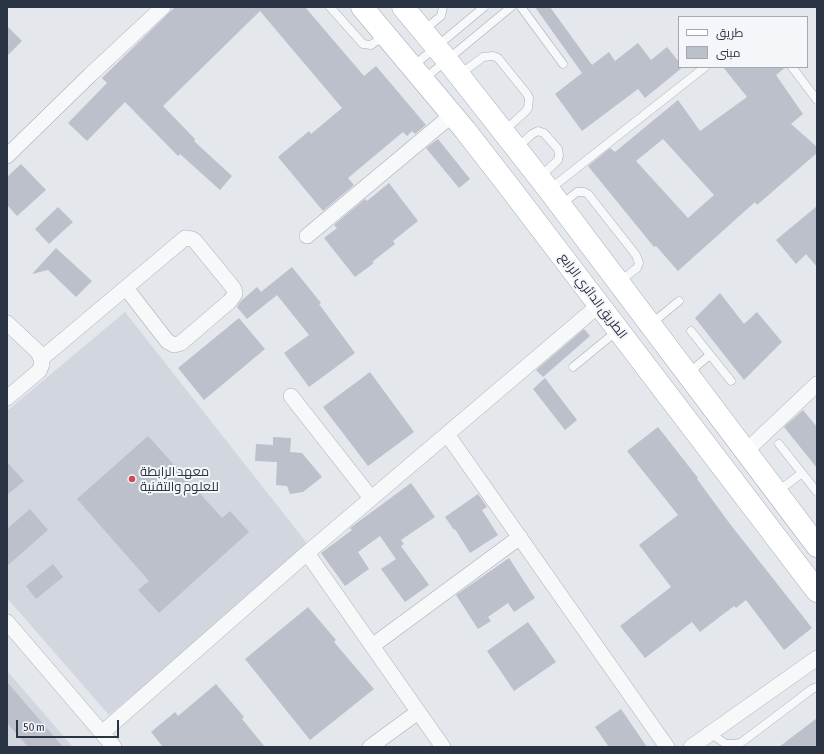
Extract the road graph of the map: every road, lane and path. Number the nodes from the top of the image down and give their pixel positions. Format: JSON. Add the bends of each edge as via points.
{"nodes":[{"id":1,"x":163,"y":7,"type":"edge"},
{"id":2,"x":330,"y":7,"type":"edge"},
{"id":3,"x":362,"y":7,"type":"edge"},
{"id":4,"x":403,"y":7,"type":"edge"},
{"id":5,"x":443,"y":7,"type":"edge"},
{"id":6,"x":484,"y":7,"type":"edge"},
{"id":7,"x":511,"y":7,"type":"edge"},
{"id":8,"x":521,"y":7,"type":"edge"},
{"id":9,"x":385,"y":35,"type":"junction"},
{"id":10,"x":441,"y":53,"type":"junction"},
{"id":11,"x":563,"y":64,"type":"dead end"},
{"id":12,"x":704,"y":68,"type":"edge"},
{"id":13,"x":793,"y":68,"type":"edge"},
{"id":14,"x":417,"y":73,"type":"junction"},
{"id":15,"x":817,"y":100,"type":"edge"},
{"id":16,"x":452,"y":115,"type":"junction"},
{"id":17,"x":503,"y":131,"type":"junction"},
{"id":18,"x":517,"y":148,"type":"junction"},
{"id":19,"x":7,"y":156,"type":"edge"},
{"id":20,"x":550,"y":191,"type":"junction"},
{"id":21,"x":307,"y":236,"type":"dead end"},
{"id":22,"x":619,"y":282,"type":"junction"},
{"id":23,"x":126,"y":288,"type":"junction"},
{"id":24,"x":679,"y":301,"type":"dead end"},
{"id":25,"x":599,"y":304,"type":"junction"},
{"id":26,"x":7,"y":324,"type":"edge"},
{"id":27,"x":650,"y":324,"type":"junction"},
{"id":28,"x":618,"y":330,"type":"junction"},
{"id":29,"x":691,"y":331,"type":"dead end"},
{"id":30,"x":710,"y":355,"type":"junction"},
{"id":31,"x":41,"y":359,"type":"junction"},
{"id":32,"x":573,"y":367,"type":"dead end"},
{"id":33,"x":688,"y":374,"type":"junction"},
{"id":34,"x":732,"y":381,"type":"dead end"},
{"id":35,"x":817,"y":384,"type":"edge"},
{"id":36,"x":291,"y":396,"type":"dead end"},
{"id":37,"x":7,"y":398,"type":"edge"},
{"id":38,"x":447,"y":434,"type":"junction"},
{"id":39,"x":779,"y":444,"type":"dead end"},
{"id":40,"x":746,"y":451,"type":"junction"},
{"id":41,"x":802,"y":473,"type":"junction"},
{"id":42,"x":777,"y":492,"type":"junction"},
{"id":43,"x":817,"y":492,"type":"edge"},
{"id":44,"x":371,"y":498,"type":"junction"},
{"id":45,"x":520,"y":537,"type":"junction"},
{"id":46,"x":816,"y":544,"type":"edge"},
{"id":47,"x":307,"y":553,"type":"junction"},
{"id":48,"x":794,"y":560,"type":"junction"},
{"id":49,"x":817,"y":591,"type":"edge"},
{"id":50,"x":7,"y":622,"type":"edge"},
{"id":51,"x":372,"y":646,"type":"junction"},
{"id":52,"x":817,"y":658,"type":"edge"},
{"id":53,"x":817,"y":687,"type":"edge"},
{"id":54,"x":418,"y":712,"type":"junction"},
{"id":55,"x":102,"y":733,"type":"junction"},
{"id":56,"x":711,"y":734,"type":"junction"},
{"id":57,"x":114,"y":747,"type":"edge"},
{"id":58,"x":370,"y":747,"type":"edge"},
{"id":59,"x":443,"y":747,"type":"edge"},
{"id":60,"x":667,"y":747,"type":"edge"},
{"id":61,"x":692,"y":747,"type":"edge"}],
"edges":[{"from":1,"to":19,"type":"street"},
{"from":2,"to":9,"type":"lane","via":[[363,44],[371,45]]},
{"from":3,"to":9,"type":"main road","name":"الطريق الدائري الرابع"},
{"from":4,"to":10,"type":"main road"},
{"from":5,"to":10,"type":"lane"},
{"from":6,"to":10,"type":"lane"},
{"from":7,"to":10,"type":"lane"},
{"from":8,"to":11,"type":"lane"},
{"from":9,"to":14,"type":"main road","name":"الطريق الدائري الرابع"},
{"from":10,"to":14,"type":"lane"},
{"from":10,"to":14,"type":"lane"},
{"from":10,"to":17,"type":"main road"},
{"from":10,"to":17,"type":"lane","via":[[498,58],[527,94],[528,108]]},
{"from":12,"to":20,"type":"lane"},
{"from":13,"to":15,"type":"lane"},
{"from":14,"to":16,"type":"main road","name":"الطريق الدائري الرابع"},
{"from":16,"to":21,"type":"street"},
{"from":16,"to":25,"type":"main road","name":"الطريق الدائري الرابع"},
{"from":17,"to":18,"type":"main road"},
{"from":18,"to":20,"type":"main road"},
{"from":18,"to":20,"type":"lane","via":[[538,131],[544,133],[558,149],[560,155]]},
{"from":20,"to":22,"type":"main road"},
{"from":20,"to":22,"type":"lane","via":[[588,194],[636,256],[639,263],[637,268]]},
{"from":22,"to":27,"type":"main road"},
{"from":23,"to":23,"type":"street","via":[[182,240],[188,238],[195,241],[232,285],[235,294],[181,343],[174,345],[167,341]]},
{"from":23,"to":31,"type":"street"},
{"from":24,"to":27,"type":"lane"},
{"from":25,"to":28,"type":"main road","name":"الطريق الدائري الرابع"},
{"from":25,"to":38,"type":"street"},
{"from":26,"to":31,"type":"street","via":[[38,352]]},
{"from":27,"to":33,"type":"main road"},
{"from":28,"to":32,"type":"lane"},
{"from":28,"to":48,"type":"main road","name":"الطريق الدائري الرابع"},
{"from":29,"to":30,"type":"lane"},
{"from":30,"to":33,"type":"lane"},
{"from":30,"to":34,"type":"lane"},
{"from":31,"to":37,"type":"street","via":[[39,371]]},
{"from":33,"to":40,"type":"main road"},
{"from":35,"to":40,"type":"street"},
{"from":36,"to":44,"type":"street"},
{"from":38,"to":44,"type":"street"},
{"from":38,"to":45,"type":"street"},
{"from":39,"to":41,"type":"lane"},
{"from":40,"to":42,"type":"main road"},
{"from":41,"to":42,"type":"lane"},
{"from":41,"to":43,"type":"lane"},
{"from":42,"to":46,"type":"main road"},
{"from":44,"to":47,"type":"street"},
{"from":45,"to":51,"type":"street"},
{"from":45,"to":60,"type":"street"},
{"from":46,"to":48,"type":"main road"},
{"from":47,"to":51,"type":"street"},
{"from":47,"to":55,"type":"street"},
{"from":48,"to":49,"type":"main road","name":"الطريق الدائري الرابع"},
{"from":50,"to":55,"type":"street"},
{"from":51,"to":54,"type":"street"},
{"from":52,"to":56,"type":"street"},
{"from":53,"to":56,"type":"lane","via":[[742,742],[726,744]]},
{"from":54,"to":58,"type":"street"},
{"from":54,"to":59,"type":"street"},
{"from":55,"to":57,"type":"street"},
{"from":56,"to":61,"type":"street"}]}
